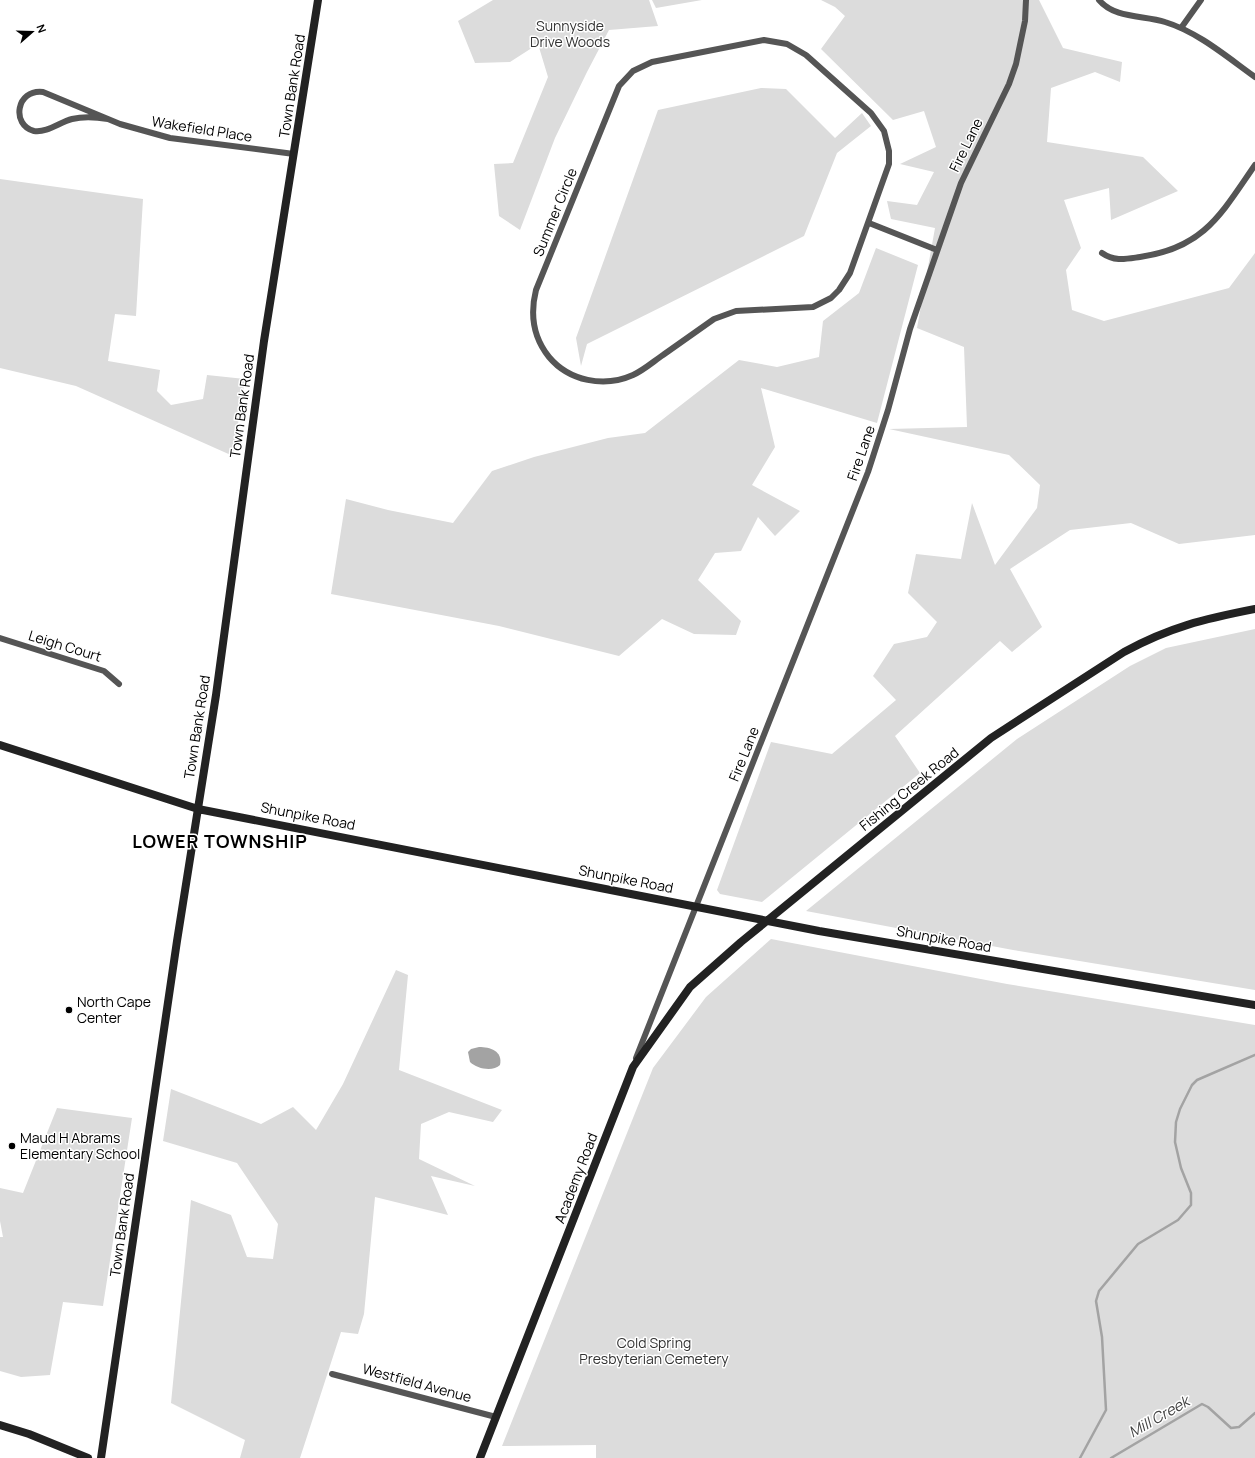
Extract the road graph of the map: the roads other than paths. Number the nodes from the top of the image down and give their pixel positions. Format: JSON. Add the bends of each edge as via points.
{"nodes":[{"id":1,"x":318,"y":0,"type":"edge"},
{"id":2,"x":1026,"y":0,"type":"edge"},
{"id":3,"x":1099,"y":0,"type":"edge"},
{"id":4,"x":1201,"y":0,"type":"edge"},
{"id":5,"x":1182,"y":28,"type":"junction"},
{"id":6,"x":1255,"y":77,"type":"edge"},
{"id":7,"x":108,"y":119,"type":"junction"},
{"id":8,"x":294,"y":154,"type":"junction"},
{"id":9,"x":1255,"y":165,"type":"edge"},
{"id":10,"x":869,"y":223,"type":"junction"},
{"id":11,"x":937,"y":250,"type":"junction"},
{"id":12,"x":1102,"y":253,"type":"dead end"},
{"id":13,"x":1255,"y":609,"type":"edge"},
{"id":14,"x":0,"y":638,"type":"edge"},
{"id":15,"x":119,"y":684,"type":"dead end"},
{"id":16,"x":0,"y":745,"type":"edge"},
{"id":17,"x":198,"y":809,"type":"junction"},
{"id":18,"x":696,"y":907,"type":"junction"},
{"id":19,"x":767,"y":921,"type":"junction"},
{"id":20,"x":1255,"y":1005,"type":"edge"},
{"id":21,"x":633,"y":1067,"type":"junction"},
{"id":22,"x":332,"y":1374,"type":"dead end"},
{"id":23,"x":496,"y":1416,"type":"junction"},
{"id":24,"x":0,"y":1425,"type":"edge"},
{"id":25,"x":88,"y":1458,"type":"edge"},
{"id":26,"x":101,"y":1458,"type":"edge"},
{"id":27,"x":480,"y":1458,"type":"edge"}],
"edges":[{"from":1,"to":8,"type":"street","name":"Town Bank Road"},
{"from":2,"to":11,"type":"street","name":"Fire Lane","via":[[1021,43],[1009,84],[961,183]]},
{"from":3,"to":5,"type":"street","via":[[1116,12],[1152,18]]},
{"from":4,"to":5,"type":"street"},
{"from":5,"to":6,"type":"street"},
{"from":7,"to":7,"type":"street","name":"Wakefield Place","via":[[43,92],[31,92],[21,102],[19,109],[23,124],[36,131],[73,119]]},
{"from":7,"to":8,"type":"street","name":"Wakefield Place","via":[[170,138]]},
{"from":8,"to":17,"type":"street","name":"Town Bank Road","via":[[264,341]]},
{"from":9,"to":12,"type":"street","via":[[1219,216],[1186,244],[1159,254],[1122,260]]},
{"from":10,"to":10,"type":"street","name":"Summer Circle","via":[[848,278],[831,298],[818,305],[803,308],[748,309],[724,314],[643,368],[622,379],[589,380],[567,372],[550,357],[538,337],[533,313],[536,290],[613,96],[625,78],[642,65],[764,40],[787,44],[806,55],[871,113],[884,131],[889,164]]},
{"from":10,"to":11,"type":"street"},
{"from":11,"to":18,"type":"street","name":"Fire Lane","via":[[910,329],[868,472]]},
{"from":13,"to":19,"type":"street","name":"Fishing Creek Road","via":[[1188,623],[1152,637],[1124,652],[991,738]]},
{"from":14,"to":15,"type":"street","name":"Leigh Court","via":[[104,671]]},
{"from":16,"to":17,"type":"street","name":"Shunpike Road"},
{"from":17,"to":18,"type":"street","name":"Shunpike Road"},
{"from":17,"to":26,"type":"street","name":"Town Bank Road"},
{"from":18,"to":19,"type":"street","name":"Shunpike Road"},
{"from":18,"to":21,"type":"street","name":"Academy Road"},
{"from":19,"to":20,"type":"street","name":"Shunpike Road"},
{"from":19,"to":21,"type":"street","name":"Fishing Creek Road","via":[[690,987]]},
{"from":21,"to":23,"type":"street","name":"Academy Road"},
{"from":22,"to":23,"type":"street","name":"Westfield Avenue"},
{"from":23,"to":27,"type":"street","name":"Academy Road"},
{"from":24,"to":25,"type":"street"}]}
